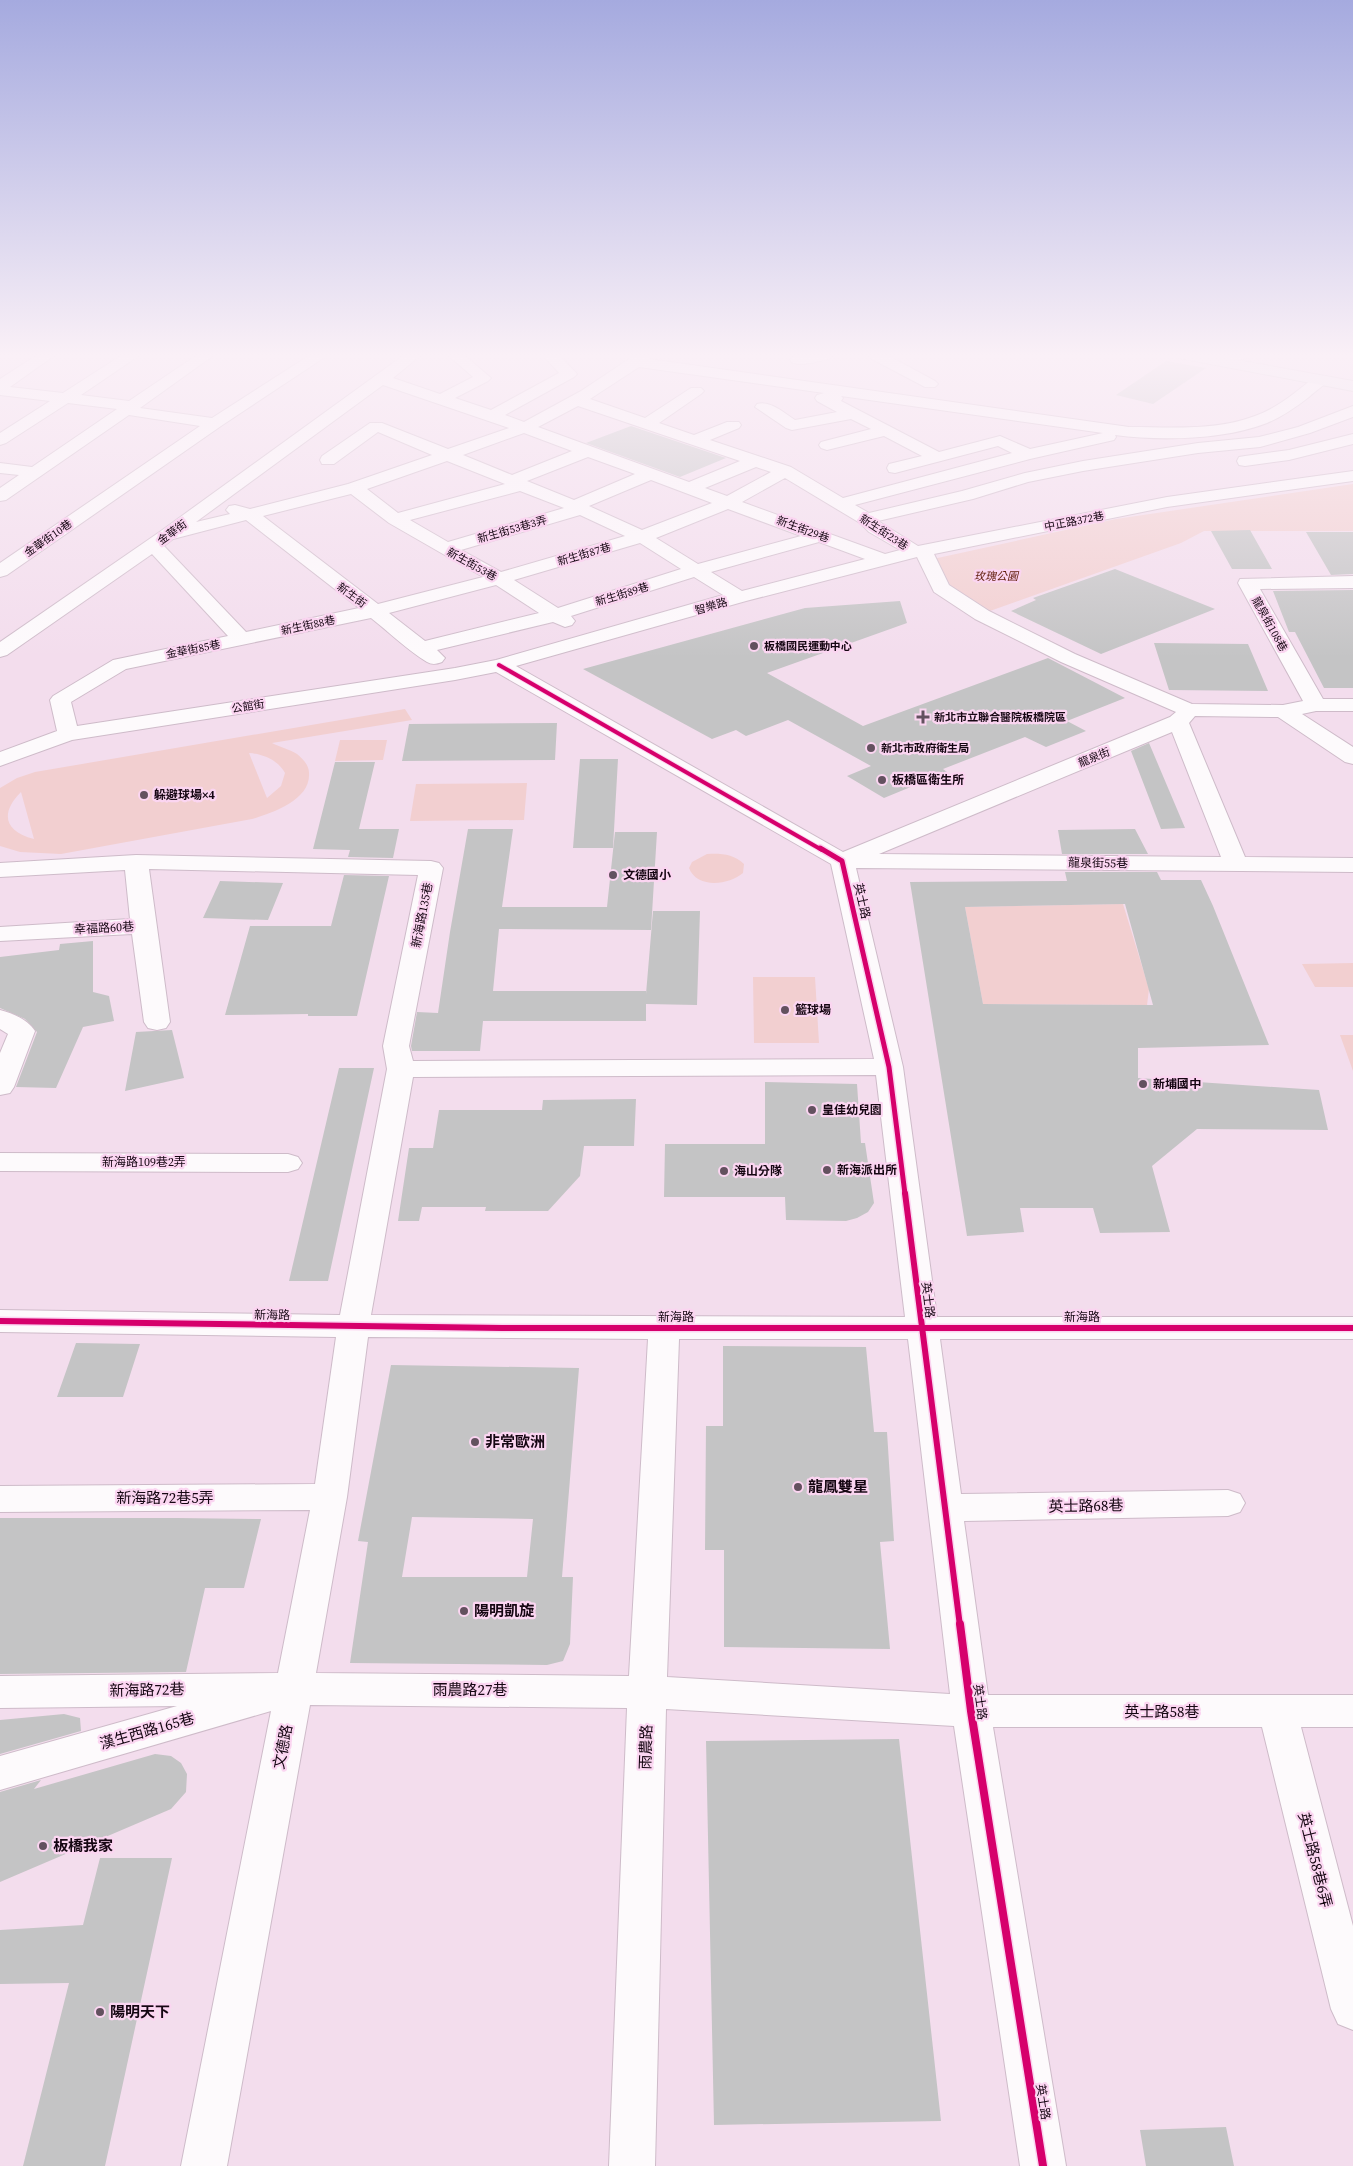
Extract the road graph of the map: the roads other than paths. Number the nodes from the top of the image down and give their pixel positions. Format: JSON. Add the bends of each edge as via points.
{"nodes":[{"id":1,"x":57,"y":456,"type":"edge"},
{"id":2,"x":166,"y":456,"type":"edge"},
{"id":3,"x":275,"y":456,"type":"edge"},
{"id":4,"x":334,"y":456,"type":"edge"},
{"id":5,"x":445,"y":456,"type":"edge"},
{"id":6,"x":451,"y":456,"type":"edge"},
{"id":7,"x":577,"y":456,"type":"edge"},
{"id":8,"x":602,"y":456,"type":"edge"},
{"id":9,"x":742,"y":456,"type":"edge"},
{"id":10,"x":941,"y":456,"type":"edge"},
{"id":11,"x":1020,"y":456,"type":"edge"},
{"id":12,"x":1149,"y":456,"type":"edge"},
{"id":13,"x":1280,"y":456,"type":"edge"},
{"id":14,"x":937,"y":457,"type":"joint"},
{"id":15,"x":328,"y":460,"type":"dead end"},
{"id":16,"x":756,"y":461,"type":"junction"},
{"id":17,"x":1231,"y":462,"type":"dead end"},
{"id":18,"x":0,"y":468,"type":"edge"},
{"id":19,"x":895,"y":468,"type":"dead end"},
{"id":20,"x":784,"y":471,"type":"junction"},
{"id":21,"x":34,"y":472,"type":"junction"},
{"id":22,"x":651,"y":474,"type":"junction"},
{"id":23,"x":1353,"y":476,"type":"edge"},
{"id":24,"x":516,"y":483,"type":"junction"},
{"id":25,"x":354,"y":488,"type":"junction"},
{"id":26,"x":690,"y":488,"type":"junction"},
{"id":27,"x":0,"y":496,"type":"edge"},
{"id":28,"x":1019,"y":497,"type":"dead end"},
{"id":29,"x":212,"y":502,"type":"junction"},
{"id":30,"x":728,"y":502,"type":"junction"},
{"id":31,"x":840,"y":504,"type":"junction"},
{"id":32,"x":577,"y":508,"type":"junction"},
{"id":33,"x":248,"y":514,"type":"junction"},
{"id":34,"x":395,"y":519,"type":"junction"},
{"id":35,"x":870,"y":523,"type":"junction"},
{"id":36,"x":821,"y":536,"type":"junction"},
{"id":37,"x":642,"y":538,"type":"junction"},
{"id":38,"x":160,"y":540,"type":"junction"},
{"id":39,"x":444,"y":548,"type":"junction"},
{"id":40,"x":919,"y":551,"type":"junction"},
{"id":41,"x":884,"y":560,"type":"junction"},
{"id":42,"x":697,"y":570,"type":"junction"},
{"id":43,"x":0,"y":571,"type":"edge"},
{"id":44,"x":499,"y":579,"type":"junction"},
{"id":45,"x":1353,"y":582,"type":"edge"},
{"id":46,"x":739,"y":597,"type":"junction"},
{"id":47,"x":374,"y":611,"type":"junction"},
{"id":48,"x":556,"y":615,"type":"junction"},
{"id":49,"x":242,"y":639,"type":"junction"},
{"id":50,"x":590,"y":640,"type":"junction"},
{"id":51,"x":421,"y":648,"type":"junction"},
{"id":52,"x":0,"y":651,"type":"edge"},
{"id":53,"x":499,"y":665,"type":"junction"},
{"id":54,"x":456,"y":674,"type":"junction"},
{"id":55,"x":1316,"y":705,"type":"junction"},
{"id":56,"x":1353,"y":705,"type":"edge"},
{"id":57,"x":1283,"y":711,"type":"junction"},
{"id":58,"x":1183,"y":716,"type":"junction"},
{"id":59,"x":68,"y":734,"type":"junction"},
{"id":60,"x":1353,"y":757,"type":"edge"},
{"id":61,"x":0,"y":759,"type":"edge"},
{"id":62,"x":842,"y":860,"type":"junction"},
{"id":63,"x":136,"y":862,"type":"junction"},
{"id":64,"x":1236,"y":864,"type":"junction"},
{"id":65,"x":1353,"y":865,"type":"edge"},
{"id":66,"x":0,"y":870,"type":"edge"},
{"id":67,"x":143,"y":926,"type":"junction"},
{"id":68,"x":0,"y":934,"type":"edge"},
{"id":69,"x":1,"y":1018,"type":"edge"},
{"id":70,"x":157,"y":1022,"type":"dead end"},
{"id":71,"x":889,"y":1067,"type":"junction"},
{"id":72,"x":401,"y":1069,"type":"junction"},
{"id":73,"x":0,"y":1087,"type":"edge"},
{"id":74,"x":0,"y":1162,"type":"edge"},
{"id":75,"x":288,"y":1163,"type":"dead end"},
{"id":76,"x":0,"y":1321,"type":"edge"},
{"id":77,"x":353,"y":1327,"type":"junction"},
{"id":78,"x":922,"y":1327,"type":"junction"},
{"id":79,"x":664,"y":1328,"type":"junction"},
{"id":80,"x":1353,"y":1328,"type":"edge"},
{"id":81,"x":330,"y":1497,"type":"junction"},
{"id":82,"x":0,"y":1499,"type":"edge"},
{"id":83,"x":1228,"y":1503,"type":"dead end"},
{"id":84,"x":945,"y":1508,"type":"junction"},
{"id":85,"x":293,"y":1689,"type":"junction"},
{"id":86,"x":0,"y":1692,"type":"edge"},
{"id":87,"x":648,"y":1692,"type":"junction"},
{"id":88,"x":971,"y":1711,"type":"junction"},
{"id":89,"x":1353,"y":1711,"type":"edge"},
{"id":90,"x":1278,"y":1712,"type":"junction"},
{"id":91,"x":0,"y":1773,"type":"edge"},
{"id":92,"x":1353,"y":2009,"type":"edge"},
{"id":93,"x":204,"y":2166,"type":"edge"},
{"id":94,"x":632,"y":2166,"type":"edge"},
{"id":95,"x":1043,"y":2166,"type":"edge"}],
"edges":[{"from":1,"to":21,"type":"street"},
{"from":2,"to":43,"type":"street","name":"金華街10巷"},
{"from":3,"to":29,"type":"street","name":"金華街"},
{"from":4,"to":15,"type":"street"},
{"from":5,"to":25,"type":"street"},
{"from":6,"to":24,"type":"street"},
{"from":7,"to":24,"type":"street"},
{"from":8,"to":22,"type":"street","name":"新生街29巷"},
{"from":9,"to":16,"type":"street","name":"新生街23巷"},
{"from":10,"to":14,"type":"street"},
{"from":11,"to":31,"type":"street"},
{"from":12,"to":35,"type":"street","via":[[1025,478]]},
{"from":13,"to":17,"type":"street"},
{"from":14,"to":19,"type":"street"},
{"from":16,"to":20,"type":"street","name":"新生街23巷"},
{"from":16,"to":26,"type":"street"},
{"from":18,"to":21,"type":"street"},
{"from":20,"to":30,"type":"street","name":"新生街87巷"},
{"from":20,"to":31,"type":"street","name":"新生街23巷"},
{"from":21,"to":27,"type":"street"},
{"from":22,"to":26,"type":"street","name":"新生街29巷"},
{"from":22,"to":32,"type":"street","name":"新生街53巷3弄"},
{"from":23,"to":40,"type":"street","name":"中正路372巷","via":[[1167,502]]},
{"from":24,"to":32,"type":"street"},
{"from":24,"to":34,"type":"street"},
{"from":25,"to":33,"type":"street"},
{"from":25,"to":34,"type":"street","name":"新生街53巷"},
{"from":26,"to":30,"type":"street","name":"新生街29巷"},
{"from":28,"to":35,"type":"street"},
{"from":29,"to":33,"type":"street","name":"新生街"},
{"from":29,"to":38,"type":"street","name":"金華街"},
{"from":30,"to":36,"type":"street","name":"新生街29巷"},
{"from":30,"to":37,"type":"street","name":"新生街87巷"},
{"from":31,"to":35,"type":"street","name":"新生街23巷"},
{"from":32,"to":37,"type":"street"},
{"from":32,"to":39,"type":"street","name":"新生街53巷3弄"},
{"from":33,"to":38,"type":"street"},
{"from":33,"to":47,"type":"street","name":"新生街"},
{"from":34,"to":39,"type":"street","name":"新生街53巷"},
{"from":35,"to":40,"type":"street","name":"新生街23巷"},
{"from":36,"to":41,"type":"street","name":"新生街29巷"},
{"from":36,"to":42,"type":"street","name":"新生街89巷"},
{"from":37,"to":42,"type":"street"},
{"from":37,"to":44,"type":"street","name":"新生街87巷"},
{"from":38,"to":49,"type":"street","name":"金華街85巷"},
{"from":38,"to":52,"type":"street","name":"金華街"},
{"from":39,"to":44,"type":"street","name":"新生街53巷"},
{"from":40,"to":41,"type":"street","name":"智樂路"},
{"from":40,"to":58,"type":"street","via":[[941,588],[982,615]]},
{"from":41,"to":46,"type":"street","name":"智樂路"},
{"from":42,"to":46,"type":"street"},
{"from":42,"to":48,"type":"street","name":"新生街89巷"},
{"from":44,"to":47,"type":"street","name":"新生街87巷"},
{"from":44,"to":48,"type":"street","name":"新生街53巷"},
{"from":45,"to":55,"type":"street","name":"龍泉街108巷","via":[[1247,583]]},
{"from":46,"to":50,"type":"street","name":"智樂路"},
{"from":47,"to":49,"type":"street","name":"新生街88巷"},
{"from":47,"to":51,"type":"street","name":"新生街"},
{"from":48,"to":50,"type":"street","name":"新生街53巷"},
{"from":48,"to":51,"type":"street","name":"新生街89巷"},
{"from":49,"to":59,"type":"street","name":"金華街85巷","via":[[120,664],[60,700]]},
{"from":50,"to":53,"type":"street","name":"智樂路"},
{"from":51,"to":54,"type":"street","name":"新生街"},
{"from":53,"to":54,"type":"street","name":"公館街"},
{"from":53,"to":62,"type":"street"},
{"from":54,"to":59,"type":"street","name":"公館街"},
{"from":55,"to":56,"type":"street","name":"龍泉街"},
{"from":55,"to":57,"type":"street","name":"龍泉街"},
{"from":57,"to":58,"type":"street","name":"龍泉街"},
{"from":57,"to":60,"type":"street"},
{"from":58,"to":62,"type":"street","name":"龍泉街"},
{"from":58,"to":64,"type":"street"},
{"from":59,"to":61,"type":"street","name":"公館街"},
{"from":62,"to":64,"type":"street","name":"龍泉街55巷"},
{"from":62,"to":71,"type":"street","name":"英士路"},
{"from":63,"to":66,"type":"street","name":"新海路135巷"},
{"from":63,"to":67,"type":"street","name":"幸福路60巷"},
{"from":63,"to":72,"type":"street","name":"新海路135巷","via":[[432,868],[396,1046]]},
{"from":64,"to":65,"type":"street","name":"龍泉街55巷"},
{"from":67,"to":68,"type":"street","name":"幸福路60巷"},
{"from":67,"to":70,"type":"street"},
{"from":69,"to":73,"type":"street","via":[[22,1031]]},
{"from":71,"to":72,"type":"street"},
{"from":71,"to":78,"type":"street","name":"英士路"},
{"from":72,"to":77,"type":"street","name":"新海路135巷"},
{"from":74,"to":75,"type":"street","name":"新海路109巷2弄"},
{"from":76,"to":77,"type":"street","name":"新海路"},
{"from":77,"to":79,"type":"street","name":"新海路"},
{"from":77,"to":81,"type":"street","name":"文德路"},
{"from":78,"to":79,"type":"street","name":"新海路"},
{"from":78,"to":80,"type":"street","name":"新海路"},
{"from":78,"to":84,"type":"street","name":"英士路"},
{"from":79,"to":87,"type":"street","name":"雨農路"},
{"from":81,"to":82,"type":"street","name":"新海路72巷5弄"},
{"from":81,"to":85,"type":"street","name":"文德路"},
{"from":83,"to":84,"type":"street","name":"英士路68巷"},
{"from":84,"to":88,"type":"street","name":"英士路"},
{"from":85,"to":86,"type":"street","name":"新海路72巷"},
{"from":85,"to":87,"type":"street","name":"雨農路27巷"},
{"from":85,"to":91,"type":"street","name":"漢生西路165巷"},
{"from":85,"to":93,"type":"street","name":"文德路"},
{"from":87,"to":88,"type":"street","name":"雨農路27巷"},
{"from":87,"to":94,"type":"street","name":"雨農路"},
{"from":88,"to":90,"type":"street","name":"英士路58巷"},
{"from":88,"to":95,"type":"street","name":"英士路"},
{"from":89,"to":90,"type":"street","name":"英士路58巷"},
{"from":90,"to":92,"type":"street","name":"英士路58巷6弄"}]}
